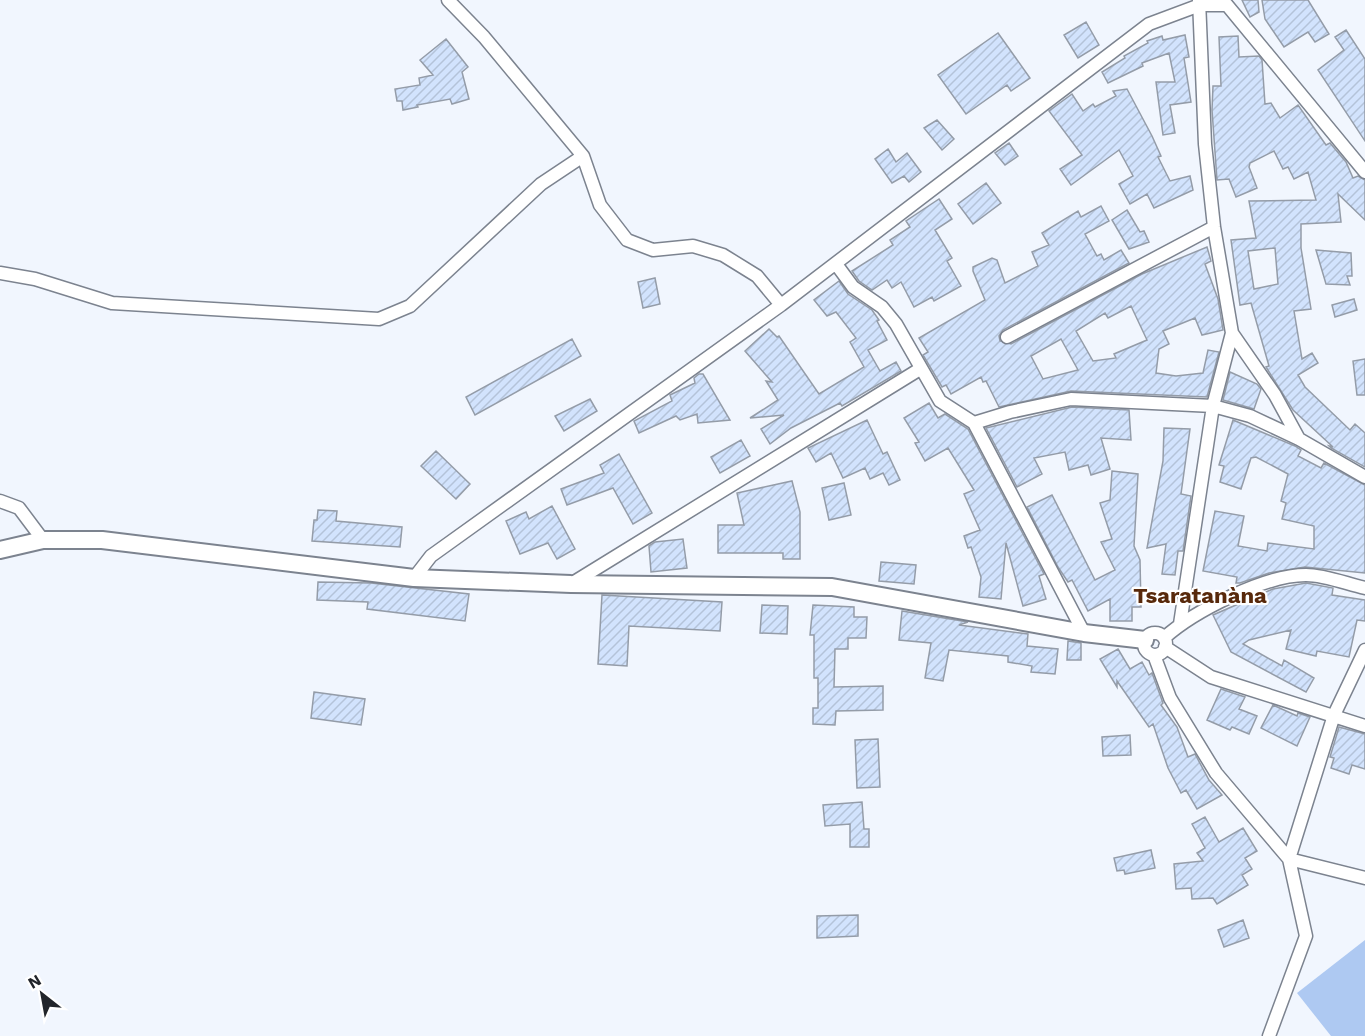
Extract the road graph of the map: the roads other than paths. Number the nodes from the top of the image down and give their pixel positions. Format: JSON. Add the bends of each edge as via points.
{"nodes":[{"id":1,"x":448,"y":0,"type":"edge"},
{"id":2,"x":1200,"y":2,"type":"edge"},
{"id":3,"x":1233,"y":2,"type":"edge"},
{"id":4,"x":584,"y":156,"type":"junction"},
{"id":5,"x":1365,"y":172,"type":"edge"},
{"id":6,"x":1214,"y":227,"type":"junction"},
{"id":7,"x":836,"y":264,"type":"junction"},
{"id":8,"x":0,"y":273,"type":"edge"},
{"id":9,"x":781,"y":305,"type":"junction"},
{"id":10,"x":1232,"y":333,"type":"junction"},
{"id":11,"x":1007,"y":337,"type":"dead end"},
{"id":12,"x":920,"y":369,"type":"junction"},
{"id":13,"x":1213,"y":406,"type":"junction"},
{"id":14,"x":974,"y":423,"type":"junction"},
{"id":15,"x":1299,"y":439,"type":"junction"},
{"id":16,"x":1365,"y":477,"type":"edge"},
{"id":17,"x":0,"y":501,"type":"edge"},
{"id":18,"x":43,"y":540,"type":"junction"},
{"id":19,"x":0,"y":550,"type":"edge"},
{"id":20,"x":414,"y":578,"type":"junction"},
{"id":21,"x":571,"y":584,"type":"junction"},
{"id":22,"x":1365,"y":588,"type":"edge"},
{"id":23,"x":1180,"y":624,"type":"junction"},
{"id":24,"x":1084,"y":633,"type":"junction"},
{"id":25,"x":1165,"y":643,"type":"junction"},
{"id":26,"x":1150,"y":648,"type":"junction"},
{"id":27,"x":1365,"y":650,"type":"edge"},
{"id":28,"x":1334,"y":715,"type":"junction"},
{"id":29,"x":1365,"y":726,"type":"edge"},
{"id":30,"x":1289,"y":859,"type":"junction"},
{"id":31,"x":1365,"y":878,"type":"edge"},
{"id":32,"x":1269,"y":1036,"type":"edge"}],
"edges":[{"from":1,"to":4,"type":"street"},
{"from":2,"to":3,"type":"street"},
{"from":2,"to":6,"type":"street","via":[[1205,144]]},
{"from":2,"to":7,"type":"street","via":[[1149,24]]},
{"from":3,"to":5,"type":"street"},
{"from":4,"to":8,"type":"street","via":[[541,184],[410,306],[379,319],[112,303],[35,279]]},
{"from":4,"to":9,"type":"street","via":[[600,205],[627,240],[654,250],[693,246],[723,255],[757,276]]},
{"from":6,"to":10,"type":"street"},
{"from":6,"to":11,"type":"street"},
{"from":7,"to":9,"type":"street"},
{"from":7,"to":12,"type":"street","via":[[853,287],[882,307],[896,324]]},
{"from":9,"to":20,"type":"street","via":[[431,556]]},
{"from":10,"to":13,"type":"street"},
{"from":10,"to":15,"type":"street","via":[[1275,395]]},
{"from":12,"to":14,"type":"street","via":[[940,401]]},
{"from":12,"to":21,"type":"street"},
{"from":13,"to":14,"type":"street","via":[[1071,399]]},
{"from":13,"to":15,"type":"street","via":[[1250,416]]},
{"from":13,"to":23,"type":"street"},
{"from":14,"to":24,"type":"street"},
{"from":15,"to":16,"type":"street"},
{"from":17,"to":18,"type":"street","via":[[19,508]]},
{"from":18,"to":19,"type":"street"},
{"from":18,"to":20,"type":"street","via":[[102,540]]},
{"from":20,"to":21,"type":"street"},
{"from":21,"to":24,"type":"street","via":[[832,587]]},
{"from":22,"to":23,"type":"street","via":[[1306,575],[1261,584]]},
{"from":23,"to":25,"type":"street"},
{"from":24,"to":26,"type":"street"},
{"from":25,"to":26,"type":"street"},
{"from":25,"to":26,"type":"street","via":[[1156,633],[1147,636]]},
{"from":25,"to":28,"type":"street","via":[[1211,677]]},
{"from":26,"to":30,"type":"street","via":[[1170,698],[1216,773]]},
{"from":27,"to":28,"type":"street"},
{"from":28,"to":29,"type":"street"},
{"from":28,"to":30,"type":"street"},
{"from":30,"to":31,"type":"street"},
{"from":30,"to":32,"type":"street","via":[[1306,936]]}]}
